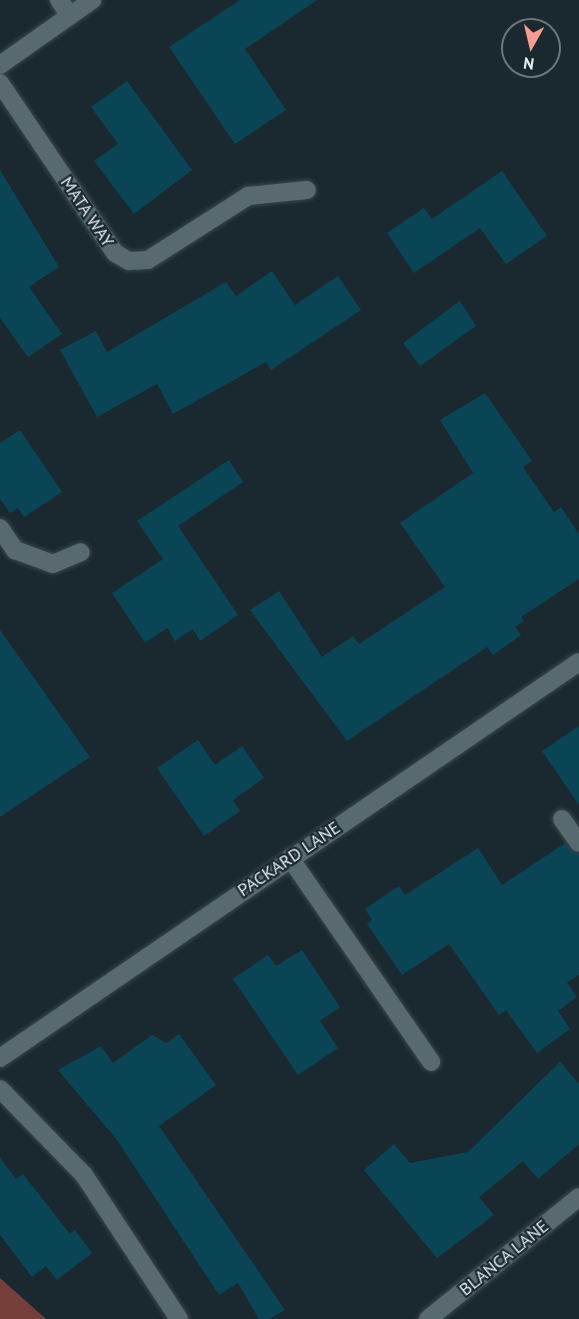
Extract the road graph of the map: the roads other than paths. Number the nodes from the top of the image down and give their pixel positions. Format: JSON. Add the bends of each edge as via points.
{"nodes":[{"id":1,"x":92,"y":0,"type":"edge"},
{"id":2,"x":64,"y":7,"type":"edge"},
{"id":3,"x":0,"y":65,"type":"edge"},
{"id":4,"x":0,"y":83,"type":"edge"},
{"id":5,"x":307,"y":190,"type":"dead end"},
{"id":6,"x":0,"y":528,"type":"edge"},
{"id":7,"x":81,"y":552,"type":"dead end"},
{"id":8,"x":579,"y":662,"type":"edge"},
{"id":9,"x":562,"y":819,"type":"dead end"},
{"id":10,"x":579,"y":843,"type":"edge"},
{"id":11,"x":290,"y":858,"type":"junction"},
{"id":12,"x":0,"y":1059,"type":"edge"},
{"id":13,"x":431,"y":1062,"type":"dead end"},
{"id":14,"x":0,"y":1089,"type":"edge"},
{"id":15,"x":579,"y":1197,"type":"edge"},
{"id":16,"x":179,"y":1319,"type":"edge"},
{"id":17,"x":428,"y":1319,"type":"edge"}],
"edges":[{"from":1,"to":2,"type":"street"},
{"from":2,"to":3,"type":"street"},
{"from":4,"to":5,"type":"street","name":"MATA WAY","via":[[115,253],[129,261],[148,260],[248,196]]},
{"from":6,"to":7,"type":"street","via":[[15,550],[53,564]]},
{"from":8,"to":11,"type":"street","name":"PACKARD LANE"},
{"from":9,"to":10,"type":"street"},
{"from":11,"to":12,"type":"street","name":"PACKARD LANE"},
{"from":11,"to":13,"type":"street"},
{"from":14,"to":16,"type":"street","via":[[84,1175]]},
{"from":15,"to":17,"type":"street","name":"BLANCA LANE"}]}
